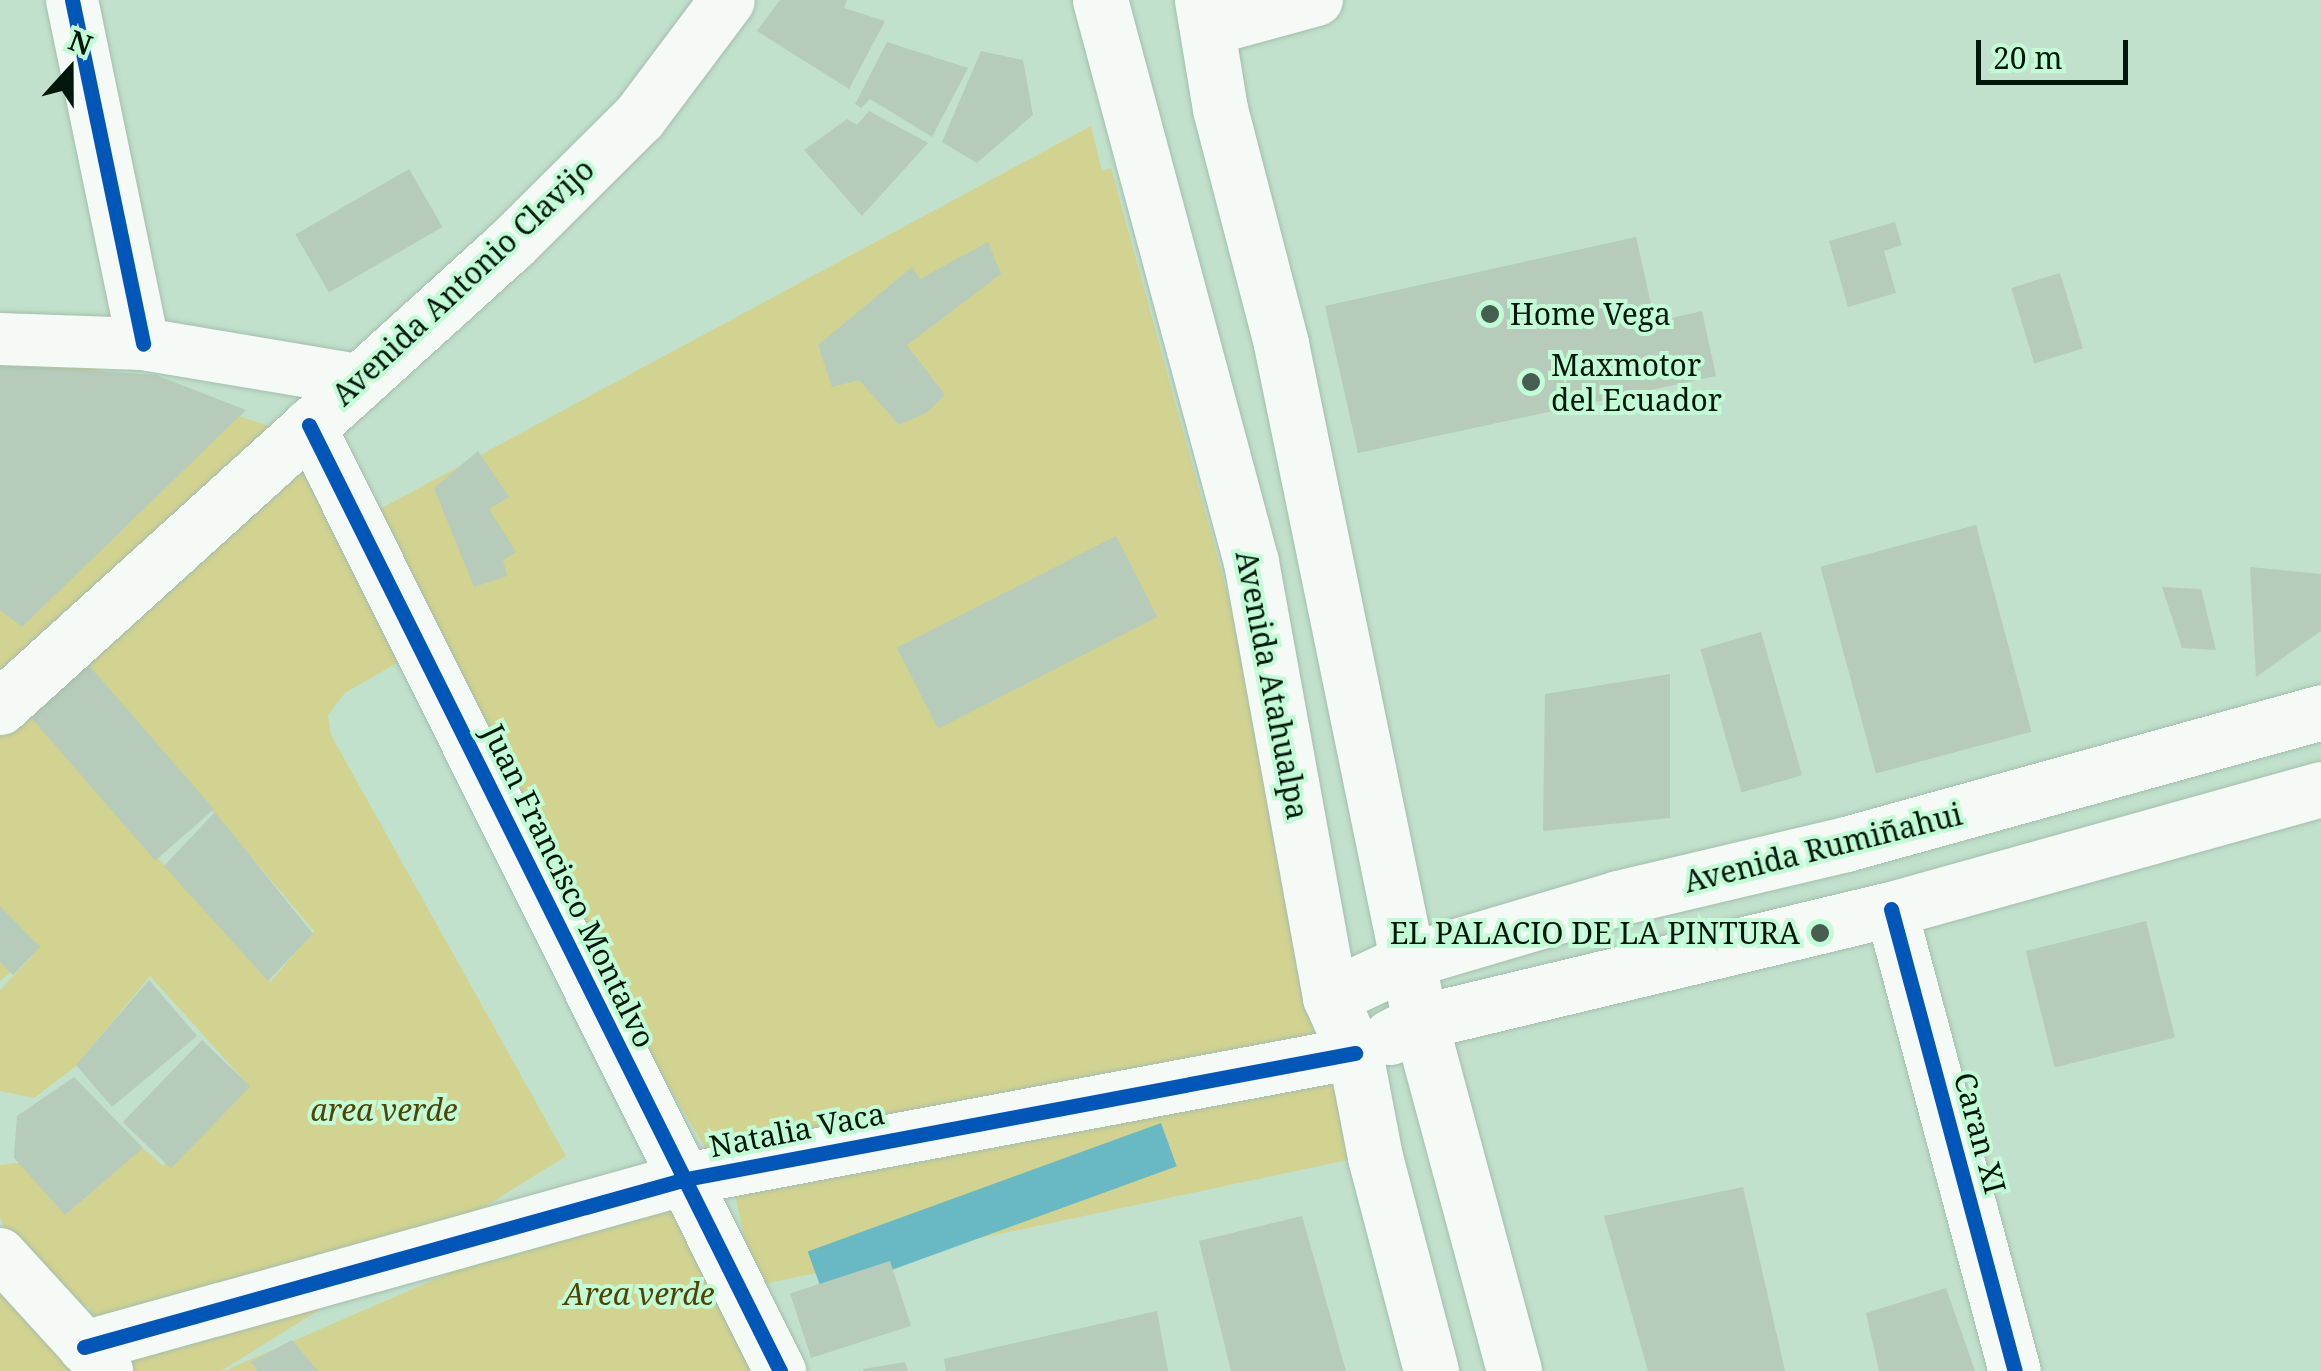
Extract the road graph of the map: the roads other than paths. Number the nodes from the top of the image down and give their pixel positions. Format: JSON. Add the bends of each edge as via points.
{"nodes":[{"id":1,"x":72,"y":0,"type":"edge"},
{"id":2,"x":727,"y":0,"type":"edge"},
{"id":3,"x":1100,"y":0,"type":"edge"},
{"id":4,"x":1317,"y":0,"type":"edge"},
{"id":5,"x":1205,"y":15,"type":"edge"},
{"id":6,"x":0,"y":340,"type":"edge"},
{"id":7,"x":143,"y":344,"type":"junction"},
{"id":8,"x":357,"y":380,"type":"junction"},
{"id":9,"x":309,"y":425,"type":"junction"},
{"id":10,"x":0,"y":706,"type":"edge"},
{"id":11,"x":2321,"y":712,"type":"edge"},
{"id":12,"x":2321,"y":788,"type":"edge"},
{"id":13,"x":1891,"y":910,"type":"junction"},
{"id":14,"x":1408,"y":960,"type":"junction"},
{"id":15,"x":1330,"y":997,"type":"junction"},
{"id":16,"x":1420,"y":1022,"type":"junction"},
{"id":17,"x":1356,"y":1053,"type":"junction"},
{"id":18,"x":686,"y":1179,"type":"junction"},
{"id":19,"x":0,"y":1254,"type":"edge"},
{"id":20,"x":96,"y":1359,"type":"edge"},
{"id":21,"x":780,"y":1371,"type":"edge"},
{"id":22,"x":1431,"y":1371,"type":"edge"},
{"id":23,"x":1514,"y":1371,"type":"edge"},
{"id":24,"x":2016,"y":1371,"type":"edge"}],
"edges":[{"from":1,"to":7,"type":"street"},
{"from":2,"to":8,"type":"main road","name":"Avenida Antonio Clavijo","via":[[639,116],[511,244]]},
{"from":3,"to":15,"type":"main road","name":"Avenida Atahualpa","via":[[1251,562]]},
{"from":4,"to":5,"type":"street"},
{"from":5,"to":14,"type":"main road","via":[[1220,109],[1281,344]]},
{"from":6,"to":7,"type":"street"},
{"from":7,"to":8,"type":"street"},
{"from":8,"to":9,"type":"main road","name":"Avenida Antonio Clavijo"},
{"from":9,"to":10,"type":"main road","name":"Avenida Antonio Clavijo"},
{"from":9,"to":18,"type":"street","name":"Juan Francisco Montalvo"},
{"from":11,"to":14,"type":"main road","name":"Avenida Rumiñahui"},
{"from":12,"to":13,"type":"main road"},
{"from":13,"to":16,"type":"main road"},
{"from":13,"to":24,"type":"street","name":"Caran XI"},
{"from":14,"to":15,"type":"main road","name":"Avenida Rumiñahui"},
{"from":14,"to":16,"type":"main road"},
{"from":15,"to":17,"type":"main road","name":"Avenida Atahualpa"},
{"from":16,"to":17,"type":"main road"},
{"from":16,"to":23,"type":"main road"},
{"from":17,"to":18,"type":"street","name":"Natalia Vaca"},
{"from":17,"to":22,"type":"main road","name":"Avenida Atahualpa","via":[[1374,1157]]},
{"from":18,"to":20,"type":"street","name":"Natalia Vaca"},
{"from":18,"to":21,"type":"street","name":"Juan Francisco Montalvo"},
{"from":19,"to":20,"type":"street"}]}
